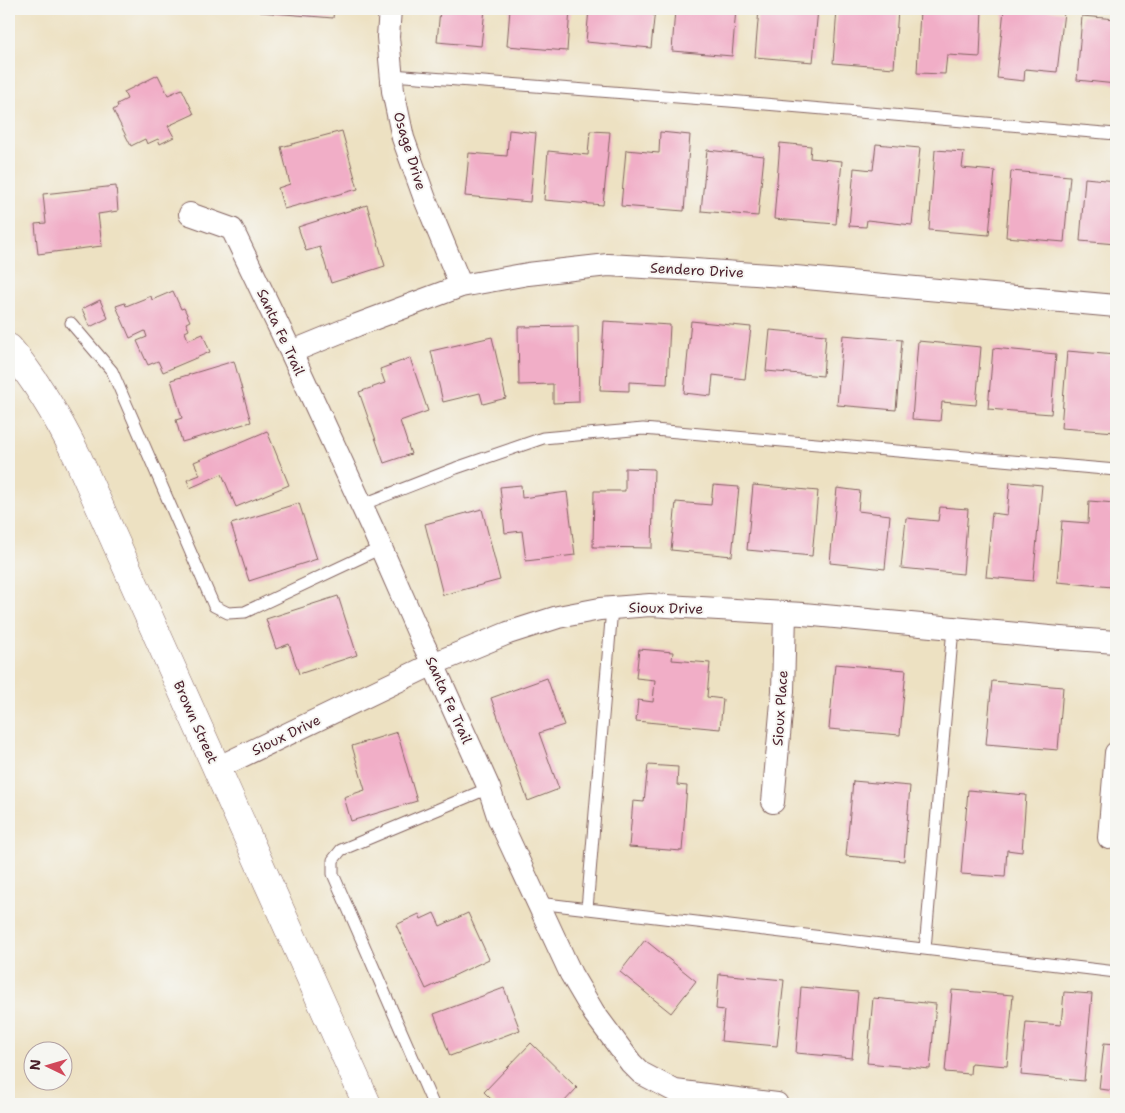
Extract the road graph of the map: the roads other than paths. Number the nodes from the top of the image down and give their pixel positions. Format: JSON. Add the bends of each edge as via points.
{"nodes":[{"id":1,"x":390,"y":9,"type":"edge"},
{"id":2,"x":392,"y":75,"type":"junction"},
{"id":3,"x":1116,"y":134,"type":"edge"},
{"id":4,"x":190,"y":214,"type":"dead end"},
{"id":5,"x":461,"y":286,"type":"junction"},
{"id":6,"x":1116,"y":306,"type":"edge"},
{"id":7,"x":71,"y":323,"type":"dead end"},
{"id":8,"x":9,"y":348,"type":"edge"},
{"id":9,"x":291,"y":352,"type":"junction"},
{"id":10,"x":1116,"y":470,"type":"edge"},
{"id":11,"x":362,"y":505,"type":"junction"},
{"id":12,"x":381,"y":548,"type":"junction"},
{"id":13,"x":612,"y":608,"type":"junction"},
{"id":14,"x":785,"y":614,"type":"junction"},
{"id":15,"x":953,"y":628,"type":"junction"},
{"id":16,"x":1116,"y":642,"type":"edge"},
{"id":17,"x":433,"y":664,"type":"junction"},
{"id":18,"x":1116,"y":753,"type":"edge"},
{"id":19,"x":217,"y":768,"type":"junction"},
{"id":20,"x":488,"y":788,"type":"junction"},
{"id":21,"x":773,"y":802,"type":"dead end"},
{"id":22,"x":1109,"y":838,"type":"dead end"},
{"id":23,"x":538,"y":903,"type":"junction"},
{"id":24,"x":587,"y":909,"type":"junction"},
{"id":25,"x":925,"y":949,"type":"junction"},
{"id":26,"x":1116,"y":972,"type":"edge"},
{"id":27,"x":367,"y":1104,"type":"edge"},
{"id":28,"x":434,"y":1104,"type":"edge"},
{"id":29,"x":777,"y":1104,"type":"edge"}],
"edges":[{"from":1,"to":2,"type":"street","name":"Osage Drive","via":[[388,37]]},
{"from":2,"to":3,"type":"lane"},
{"from":2,"to":5,"type":"street","name":"Osage Drive","via":[[403,138]]},
{"from":4,"to":9,"type":"street","name":"Santa Fe Trail","via":[[232,229]]},
{"from":5,"to":6,"type":"street","name":"Sendero Drive","via":[[608,265],[784,276]]},
{"from":5,"to":9,"type":"street","name":"Sendero Drive"},
{"from":7,"to":12,"type":"lane","via":[[112,371],[214,606],[228,614],[245,612]]},
{"from":8,"to":19,"type":"main road","name":"Brown Street","via":[[39,388],[65,432]]},
{"from":9,"to":11,"type":"street","name":"Santa Fe Trail"},
{"from":10,"to":11,"type":"lane","via":[[643,429],[543,438]]},
{"from":11,"to":12,"type":"street","name":"Santa Fe Trail"},
{"from":12,"to":17,"type":"street","name":"Santa Fe Trail"},
{"from":13,"to":14,"type":"street","name":"Sioux Drive","via":[[650,605]]},
{"from":13,"to":17,"type":"street","name":"Sioux Drive","via":[[558,617],[516,630]]},
{"from":13,"to":24,"type":"lane"},
{"from":14,"to":15,"type":"street","name":"Sioux Drive"},
{"from":14,"to":21,"type":"street","name":"Sioux Place"},
{"from":15,"to":16,"type":"street","name":"Sioux Drive"},
{"from":15,"to":25,"type":"lane"},
{"from":17,"to":19,"type":"street","name":"Sioux Drive"},
{"from":17,"to":20,"type":"street","name":"Santa Fe Trail"},
{"from":18,"to":22,"type":"street"},
{"from":19,"to":27,"type":"main road","name":"Brown Street"},
{"from":20,"to":23,"type":"street","name":"Santa Fe Trail"},
{"from":20,"to":28,"type":"lane","via":[[341,850],[333,860],[333,874]]},
{"from":23,"to":24,"type":"lane"},
{"from":23,"to":29,"type":"street","name":"Santa Fe Trail","via":[[571,974],[594,1013],[641,1073],[675,1091]]},
{"from":24,"to":25,"type":"lane"},
{"from":25,"to":26,"type":"lane"}]}
